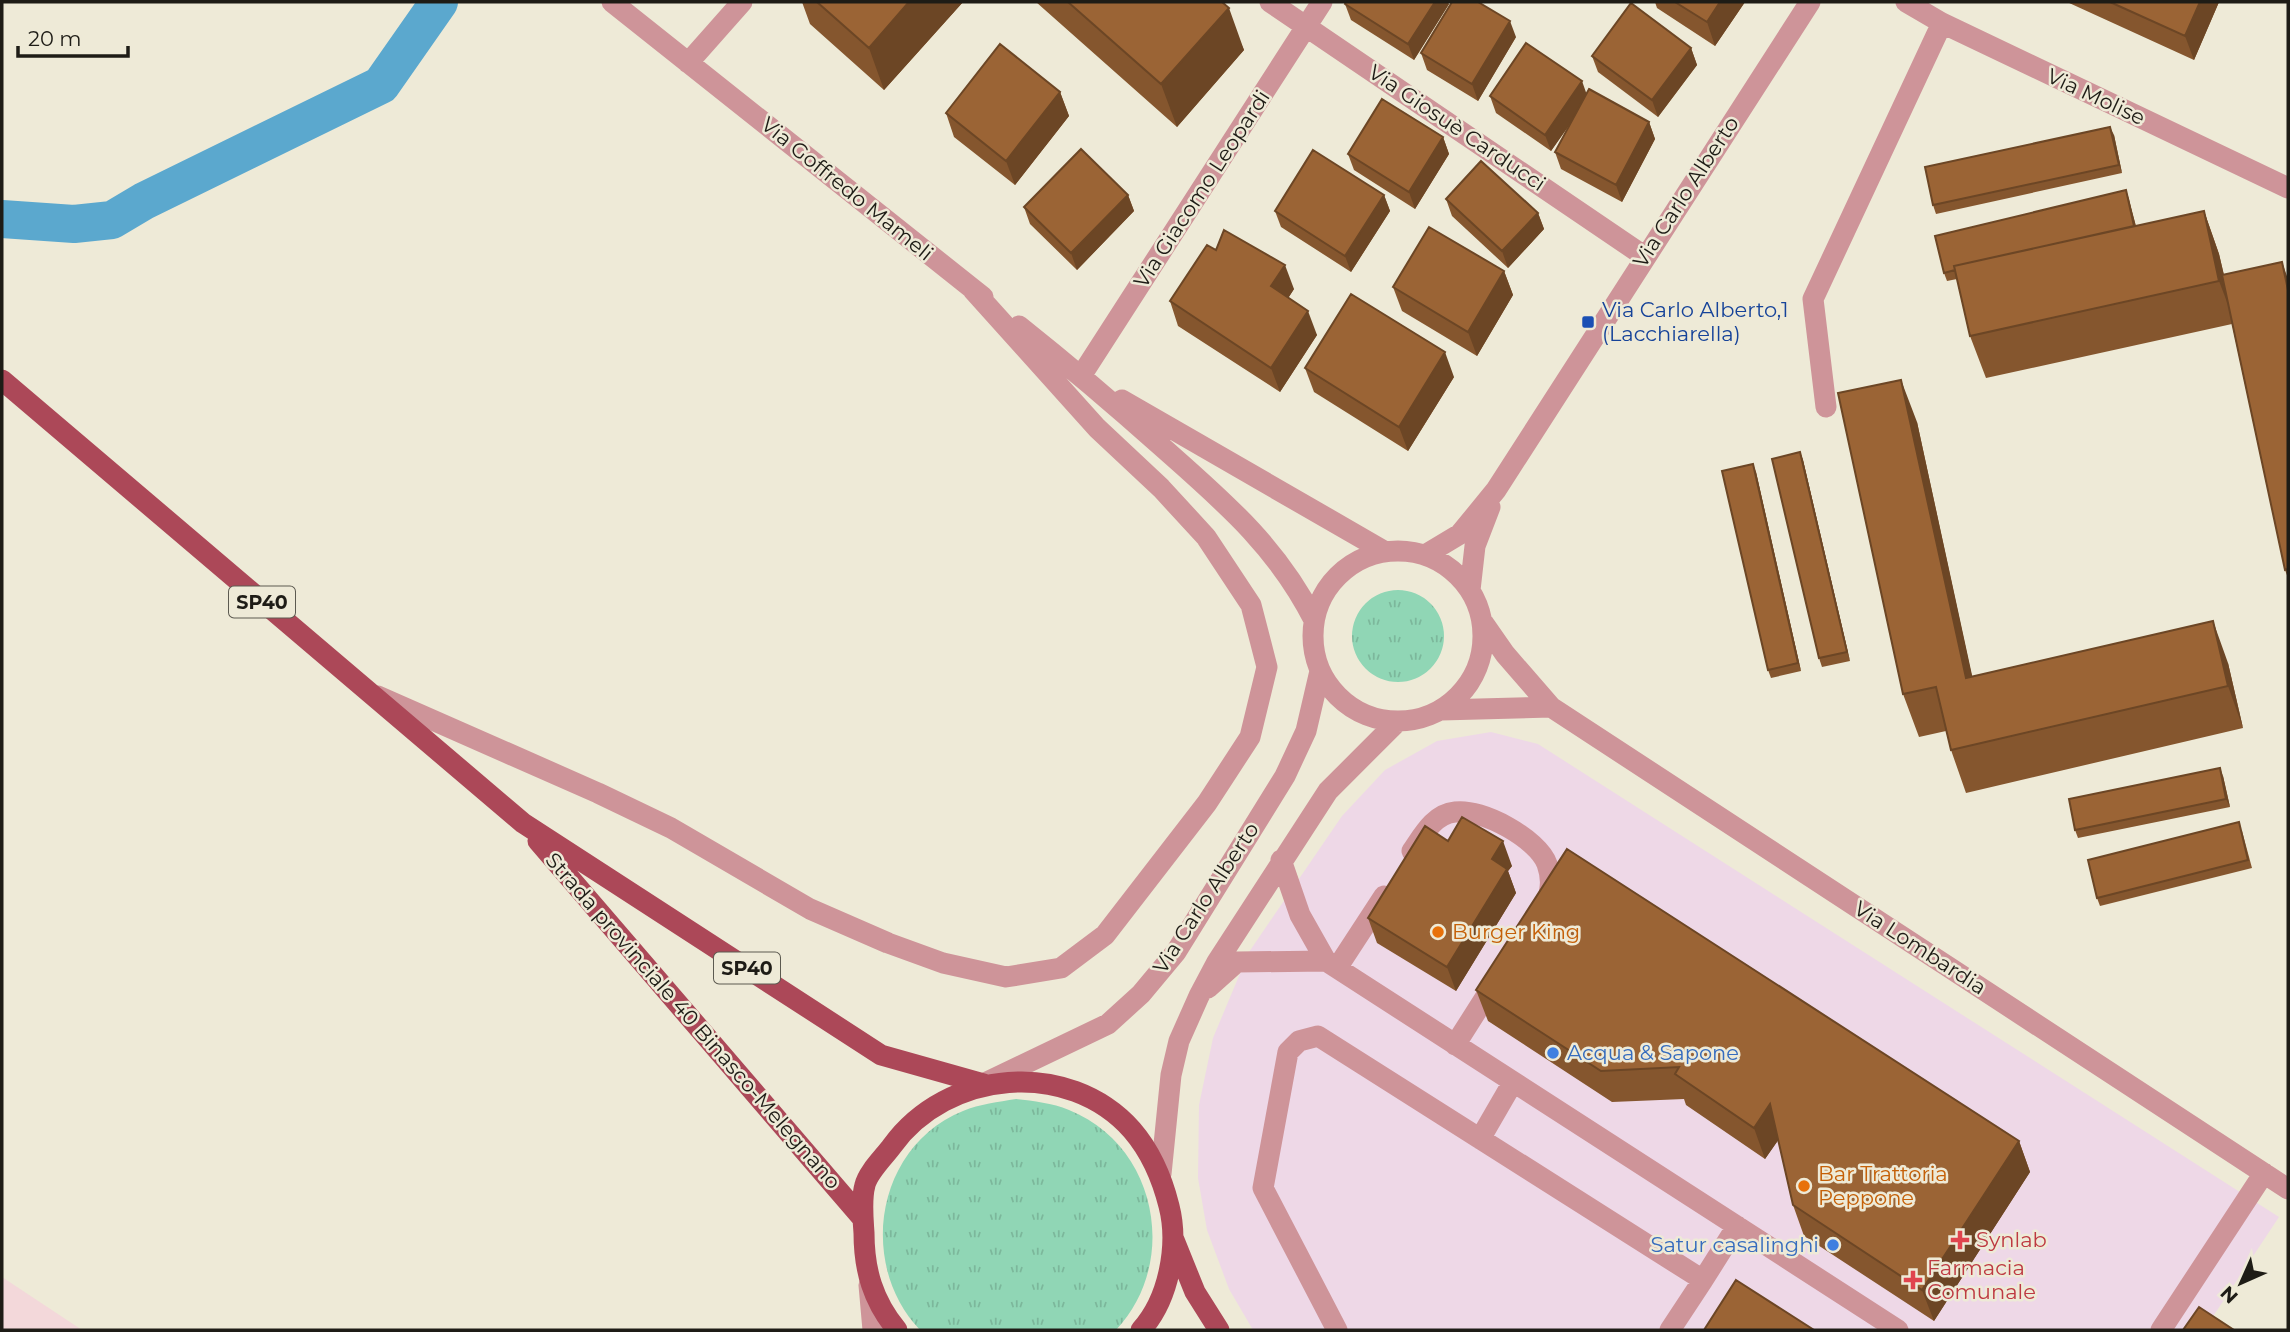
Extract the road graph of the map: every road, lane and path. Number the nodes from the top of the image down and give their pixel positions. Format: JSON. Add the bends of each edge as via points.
{"nodes":[{"id":1,"x":612,"y":2,"type":"edge"},
{"id":2,"x":742,"y":2,"type":"edge"},
{"id":3,"x":1270,"y":2,"type":"edge"},
{"id":4,"x":1322,"y":2,"type":"edge"},
{"id":5,"x":1810,"y":2,"type":"edge"},
{"id":6,"x":1906,"y":2,"type":"edge"},
{"id":7,"x":1942,"y":23,"type":"junction"},
{"id":8,"x":1307,"y":26,"type":"junction"},
{"id":9,"x":688,"y":63,"type":"junction"},
{"id":10,"x":2288,"y":188,"type":"edge"},
{"id":11,"x":1644,"y":256,"type":"junction"},
{"id":12,"x":973,"y":290,"type":"junction"},
{"id":13,"x":1081,"y":376,"type":"junction"},
{"id":14,"x":2,"y":380,"type":"edge"},
{"id":15,"x":1826,"y":407,"type":"dead end"},
{"id":16,"x":1496,"y":490,"type":"junction"},
{"id":17,"x":1384,"y":551,"type":"junction"},
{"id":18,"x":1424,"y":555,"type":"junction"},
{"id":19,"x":1470,"y":590,"type":"junction"},
{"id":20,"x":1314,"y":620,"type":"junction"},
{"id":21,"x":1482,"y":621,"type":"junction"},
{"id":22,"x":1320,"y":671,"type":"junction"},
{"id":23,"x":366,"y":690,"type":"junction"},
{"id":24,"x":1551,"y":707,"type":"junction"},
{"id":25,"x":1441,"y":710,"type":"junction"},
{"id":26,"x":1398,"y":721,"type":"junction"},
{"id":27,"x":523,"y":823,"type":"junction"},
{"id":28,"x":1281,"y":860,"type":"junction"},
{"id":29,"x":1533,"y":923,"type":"edge"},
{"id":30,"x":1512,"y":956,"type":"edge"},
{"id":31,"x":1331,"y":965,"type":"junction"},
{"id":32,"x":1199,"y":996,"type":"junction"},
{"id":33,"x":1455,"y":1045,"type":"junction"},
{"id":34,"x":1513,"y":1082,"type":"junction"},
{"id":35,"x":984,"y":1084,"type":"junction"},
{"id":36,"x":1479,"y":1139,"type":"junction"},
{"id":37,"x":2264,"y":1173,"type":"junction"},
{"id":38,"x":1161,"y":1174,"type":"junction"},
{"id":39,"x":2288,"y":1189,"type":"edge"},
{"id":40,"x":863,"y":1219,"type":"junction"},
{"id":41,"x":1737,"y":1226,"type":"junction"},
{"id":42,"x":1174,"y":1238,"type":"junction"},
{"id":43,"x":868,"y":1276,"type":"junction"},
{"id":44,"x":1703,"y":1280,"type":"junction"},
{"id":45,"x":873,"y":1330,"type":"edge"},
{"id":46,"x":897,"y":1330,"type":"edge"},
{"id":47,"x":1141,"y":1330,"type":"edge"},
{"id":48,"x":1219,"y":1330,"type":"edge"},
{"id":49,"x":1337,"y":1330,"type":"edge"},
{"id":50,"x":1670,"y":1330,"type":"edge"},
{"id":51,"x":1898,"y":1330,"type":"edge"},
{"id":52,"x":2161,"y":1330,"type":"edge"}],
"edges":[{"from":1,"to":9,"type":"street","name":"Via Goffredo Mameli"},
{"from":2,"to":9,"type":"street"},
{"from":3,"to":8,"type":"street","name":"Via Giosuè Carducci"},
{"from":4,"to":8,"type":"street","name":"Via Giacomo Leopardi"},
{"from":5,"to":11,"type":"street","name":"Via Carlo Alberto"},
{"from":6,"to":7,"type":"street","name":"Via Molise"},
{"from":7,"to":10,"type":"street","name":"Via Molise"},
{"from":7,"to":15,"type":"street","via":[[1813,299]]},
{"from":8,"to":11,"type":"street","name":"Via Giosuè Carducci"},
{"from":8,"to":13,"type":"street","name":"Via Giacomo Leopardi"},
{"from":9,"to":12,"type":"street","name":"Via Goffredo Mameli"},
{"from":11,"to":16,"type":"street","name":"Via Carlo Alberto"},
{"from":12,"to":13,"type":"street","name":"Via Goffredo Mameli"},
{"from":12,"to":23,"type":"street","via":[[1097,428],[1206,537],[1251,605],[1267,667],[1250,737],[1207,803],[1105,935],[1061,968],[1006,977],[943,963],[888,943],[810,909],[647,816]]},
{"from":13,"to":17,"type":"street","name":"Via Goffredo Mameli"},
{"from":13,"to":20,"type":"street","name":"Via Goffredo Mameli","via":[[1241,517],[1275,554]]},
{"from":14,"to":23,"type":"main road","name":"Strada provinciale 40 Binasco-Melegnano","number":"SP40"},
{"from":16,"to":18,"type":"street","name":"Via Carlo Alberto","via":[[1460,534]]},
{"from":16,"to":19,"type":"street","name":"Via Carlo Alberto","via":[[1475,546]]},
{"from":17,"to":18,"type":"street"},
{"from":17,"to":20,"type":"street","via":[[1359,559],[1338,575],[1322,596]]},
{"from":18,"to":19,"type":"street","via":[[1450,568]]},
{"from":19,"to":21,"type":"street"},
{"from":20,"to":22,"type":"street","via":[[1313,646]]},
{"from":21,"to":24,"type":"street","name":"Via Lombardia"},
{"from":21,"to":25,"type":"street","via":[[1483,648],[1475,672],[1461,693]]},
{"from":22,"to":26,"type":"street","via":[[1352,707],[1381,720]]},
{"from":22,"to":35,"type":"street","name":"Via Carlo Alberto","via":[[1306,731],[1285,776],[1175,952],[1141,994],[1108,1024]]},
{"from":23,"to":27,"type":"main road","name":"Strada provinciale 40 Binasco-Melegnano","number":"SP40"},
{"from":24,"to":25,"type":"street"},
{"from":24,"to":37,"type":"street","name":"Via Lombardia"},
{"from":25,"to":26,"type":"street","via":[[1420,719]]},
{"from":26,"to":28,"type":"street","name":"Via Carlo Alberto","via":[[1328,791]]},
{"from":27,"to":35,"type":"main road","name":"Strada provinciale 40 Binasco-Melegnano","number":"SP40","via":[[881,1055]]},
{"from":27,"to":40,"type":"main road","name":"Strada provinciale 40 Binasco-Melegnano","number":"SP40"},
{"from":28,"to":31,"type":"street","via":[[1300,915]]},
{"from":28,"to":32,"type":"street","name":"Via Carlo Alberto"},
{"from":29,"to":31,"type":"street","via":[[1548,901],[1551,882],[1546,861],[1504,825],[1477,813],[1453,812],[1429,826]]},
{"from":30,"to":33,"type":"street"},
{"from":31,"to":32,"type":"street","via":[[1237,962]]},
{"from":31,"to":33,"type":"street"},
{"from":32,"to":38,"type":"street","name":"Via Carlo Alberto","via":[[1179,1041],[1171,1075]]},
{"from":33,"to":34,"type":"street"},
{"from":34,"to":36,"type":"street"},
{"from":34,"to":41,"type":"street"},
{"from":35,"to":38,"type":"main road","name":"Strada provinciale 40 Binasco-Melegnano","number":"SP40","via":[[1035,1081],[1086,1096],[1133,1131]]},
{"from":35,"to":40,"type":"main road","name":"Strada provinciale 40 Binasco-Melegnano","number":"SP40","via":[[943,1099],[903,1131],[865,1184]]},
{"from":36,"to":44,"type":"street"},
{"from":36,"to":49,"type":"street","via":[[1318,1036],[1299,1041],[1288,1052],[1263,1188]]},
{"from":37,"to":39,"type":"street","name":"Via Lombardia"},
{"from":37,"to":52,"type":"street"},
{"from":38,"to":42,"type":"main road","name":"Strada provinciale 40 Binasco-Melegnano","number":"SP40"},
{"from":40,"to":43,"type":"main road","name":"Strada provinciale 40 Binasco-Melegnano","number":"SP40"},
{"from":41,"to":44,"type":"street"},
{"from":41,"to":51,"type":"street"},
{"from":42,"to":47,"type":"main road","name":"Strada provinciale 40 Binasco-Melegnano","number":"SP40","via":[[1166,1284]]},
{"from":42,"to":48,"type":"main road","name":"Strada provinciale 40 Binasco-Melegnano","number":"SP40","via":[[1195,1292]]},
{"from":43,"to":45,"type":"street"},
{"from":43,"to":46,"type":"main road","name":"Strada provinciale 40 Binasco-Melegnano","number":"SP40","via":[[884,1314]]},
{"from":44,"to":50,"type":"street"}]}
